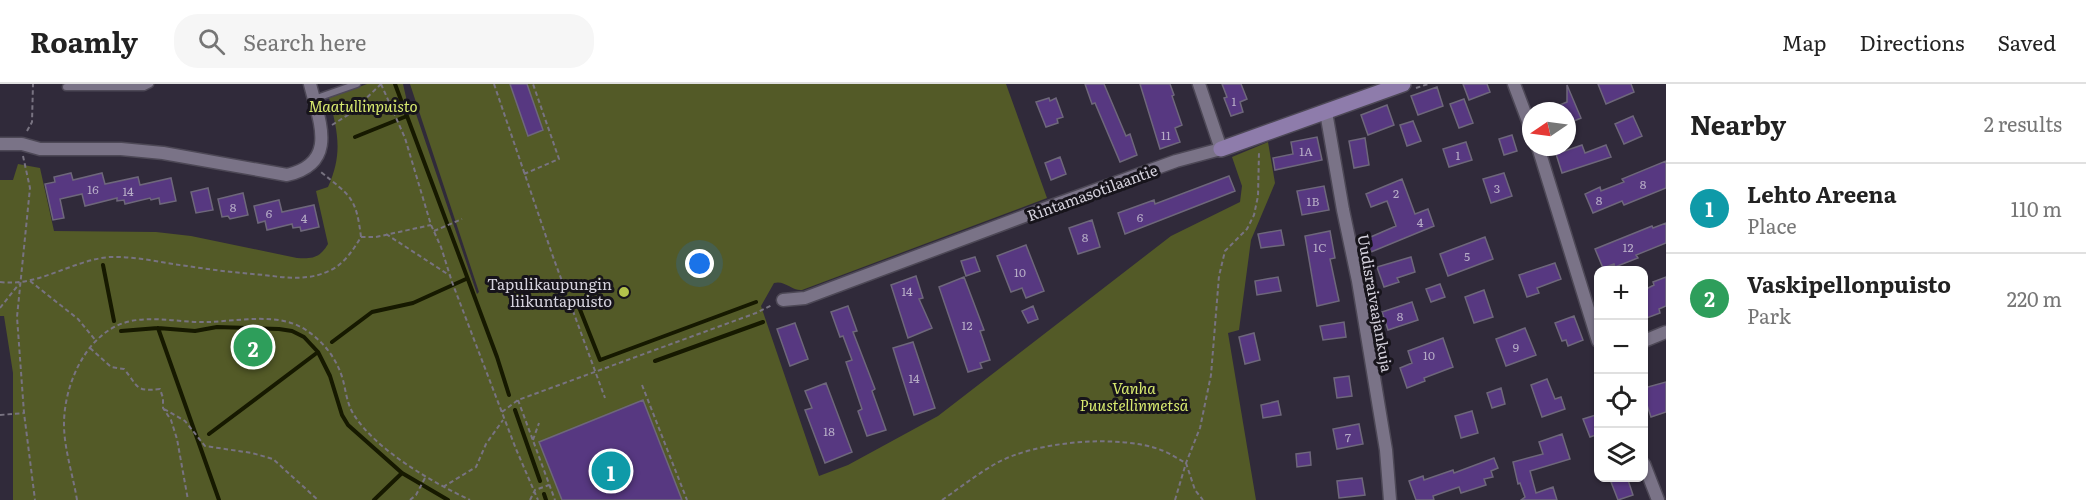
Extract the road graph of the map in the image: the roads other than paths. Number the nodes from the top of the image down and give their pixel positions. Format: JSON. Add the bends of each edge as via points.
{"nodes":[{"id":1,"x":150,"y":84,"type":"edge"},
{"id":2,"x":310,"y":84,"type":"edge"},
{"id":3,"x":357,"y":84,"type":"edge"},
{"id":4,"x":1199,"y":84,"type":"edge"},
{"id":5,"x":1403,"y":84,"type":"edge"},
{"id":6,"x":1514,"y":84,"type":"edge"},
{"id":7,"x":66,"y":87,"type":"dead end"},
{"id":8,"x":313,"y":99,"type":"junction"},
{"id":9,"x":1522,"y":105,"type":"edge"},
{"id":10,"x":1326,"y":112,"type":"junction"},
{"id":11,"x":0,"y":144,"type":"edge"},
{"id":12,"x":1221,"y":149,"type":"junction"},
{"id":13,"x":1541,"y":156,"type":"edge"},
{"id":14,"x":783,"y":300,"type":"road end"},
{"id":15,"x":1594,"y":325,"type":"edge"},
{"id":16,"x":1666,"y":332,"type":"edge"},
{"id":17,"x":1648,"y":339,"type":"edge"},
{"id":18,"x":1648,"y":474,"type":"edge"},
{"id":19,"x":1390,"y":500,"type":"edge"},
{"id":20,"x":1658,"y":500,"type":"edge"}],
"edges":[{"from":1,"to":7,"type":"lane"},
{"from":2,"to":8,"type":"street"},
{"from":3,"to":8,"type":"lane"},
{"from":4,"to":12,"type":"street"},
{"from":5,"to":10,"type":"street","name":"Rintamasotilaantie"},
{"from":6,"to":9,"type":"street"},
{"from":8,"to":11,"type":"street","via":[[321,148],[302,172],[287,176],[163,153]]},
{"from":10,"to":12,"type":"street","name":"Rintamasotilaantie"},
{"from":10,"to":19,"type":"street","name":"Uudisraivaajankuja","via":[[1385,438]]},
{"from":12,"to":14,"type":"street","name":"Rintamasotilaantie","via":[[1176,161],[805,298]]},
{"from":13,"to":15,"type":"street"},
{"from":16,"to":17,"type":"street"},
{"from":18,"to":20,"type":"street"}]}
